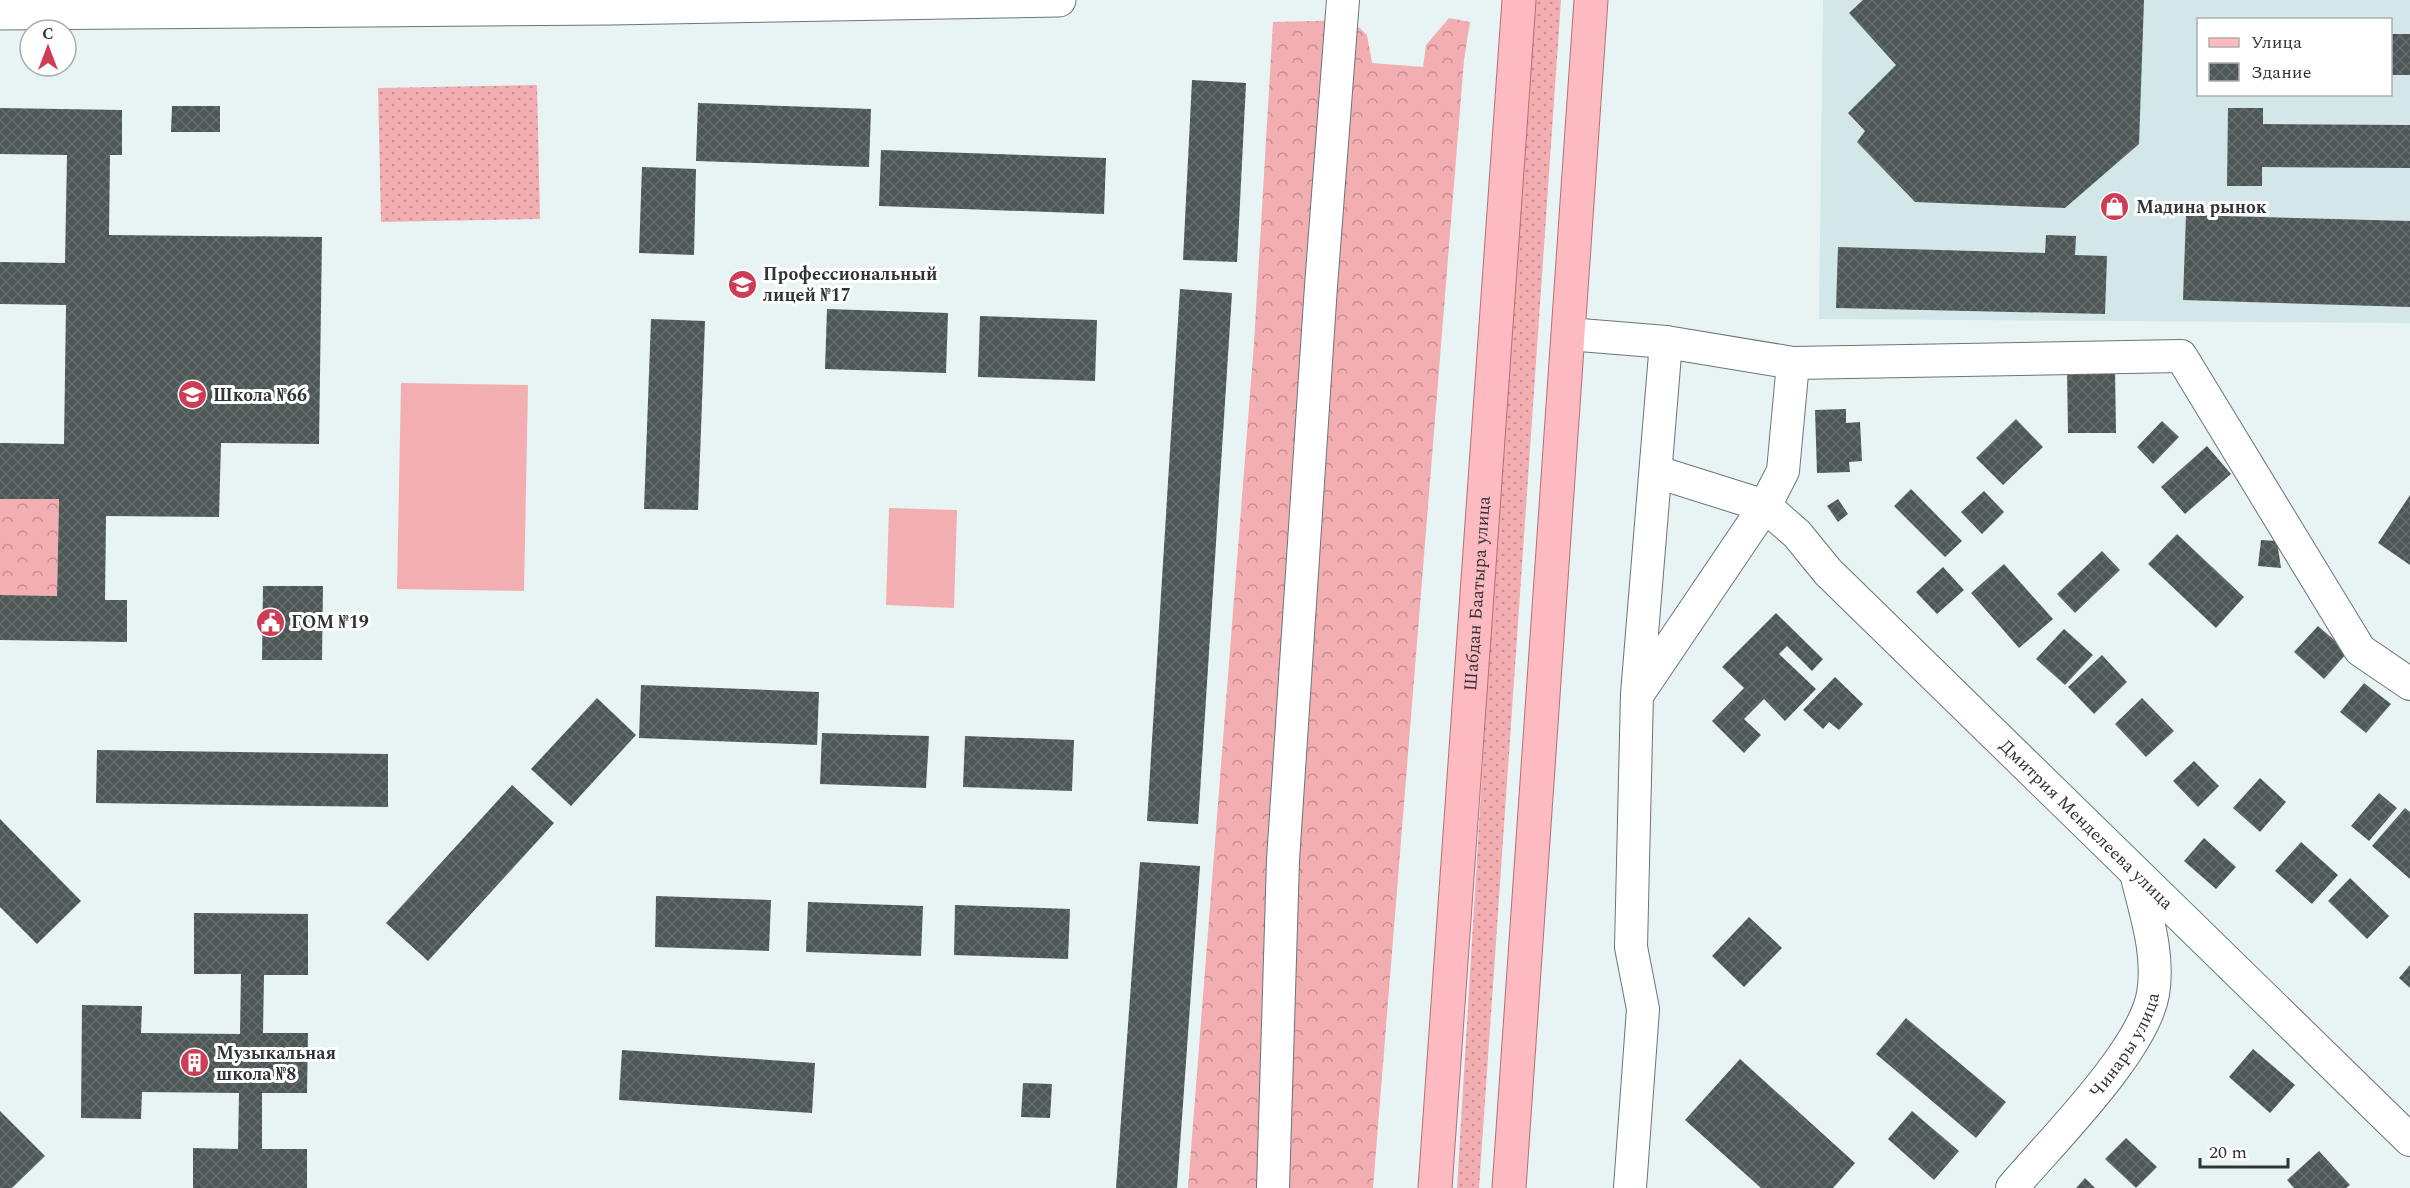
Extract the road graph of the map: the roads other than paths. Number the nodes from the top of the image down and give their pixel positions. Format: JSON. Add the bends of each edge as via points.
{"nodes":[{"id":1,"x":1059,"y":0,"type":"edge"},
{"id":2,"x":1343,"y":0,"type":"edge"},
{"id":3,"x":1520,"y":0,"type":"edge"},
{"id":4,"x":1591,"y":0,"type":"edge"},
{"id":5,"x":0,"y":13,"type":"edge"},
{"id":6,"x":1568,"y":334,"type":"junction"},
{"id":7,"x":1666,"y":342,"type":"junction"},
{"id":8,"x":1793,"y":363,"type":"junction"},
{"id":9,"x":1657,"y":472,"type":"junction"},
{"id":10,"x":1765,"y":506,"type":"junction"},
{"id":11,"x":2410,"y":684,"type":"edge"},
{"id":12,"x":1637,"y":694,"type":"junction"},
{"id":13,"x":2136,"y":873,"type":"junction"},
{"id":14,"x":2410,"y":1140,"type":"edge"},
{"id":15,"x":1273,"y":1188,"type":"edge"},
{"id":16,"x":1435,"y":1188,"type":"edge"},
{"id":17,"x":1509,"y":1188,"type":"edge"},
{"id":18,"x":1630,"y":1188,"type":"edge"},
{"id":19,"x":2012,"y":1188,"type":"edge"}],
"edges":[{"from":1,"to":5,"type":"street"},
{"from":2,"to":15,"type":"street","via":[[1283,860]]},
{"from":3,"to":16,"type":"main road","name":"Шабдан Баатыра улица"},
{"from":4,"to":6,"type":"main road"},
{"from":6,"to":7,"type":"street"},
{"from":6,"to":17,"type":"main road"},
{"from":7,"to":8,"type":"street"},
{"from":7,"to":9,"type":"street"},
{"from":8,"to":10,"type":"street","via":[[1783,471]]},
{"from":8,"to":11,"type":"street","via":[[2181,356],[2360,650]]},
{"from":9,"to":10,"type":"street"},
{"from":9,"to":12,"type":"street"},
{"from":10,"to":12,"type":"street"},
{"from":10,"to":13,"type":"street","name":"Дмитрия Менделеева улица"},
{"from":12,"to":18,"type":"street","via":[[1631,947],[1643,1008]]},
{"from":13,"to":14,"type":"street","name":"Дмитрия Менделеева улица"},
{"from":13,"to":19,"type":"street","name":"Чинары улица","via":[[2154,948],[2153,995],[2132,1047]]}]}
